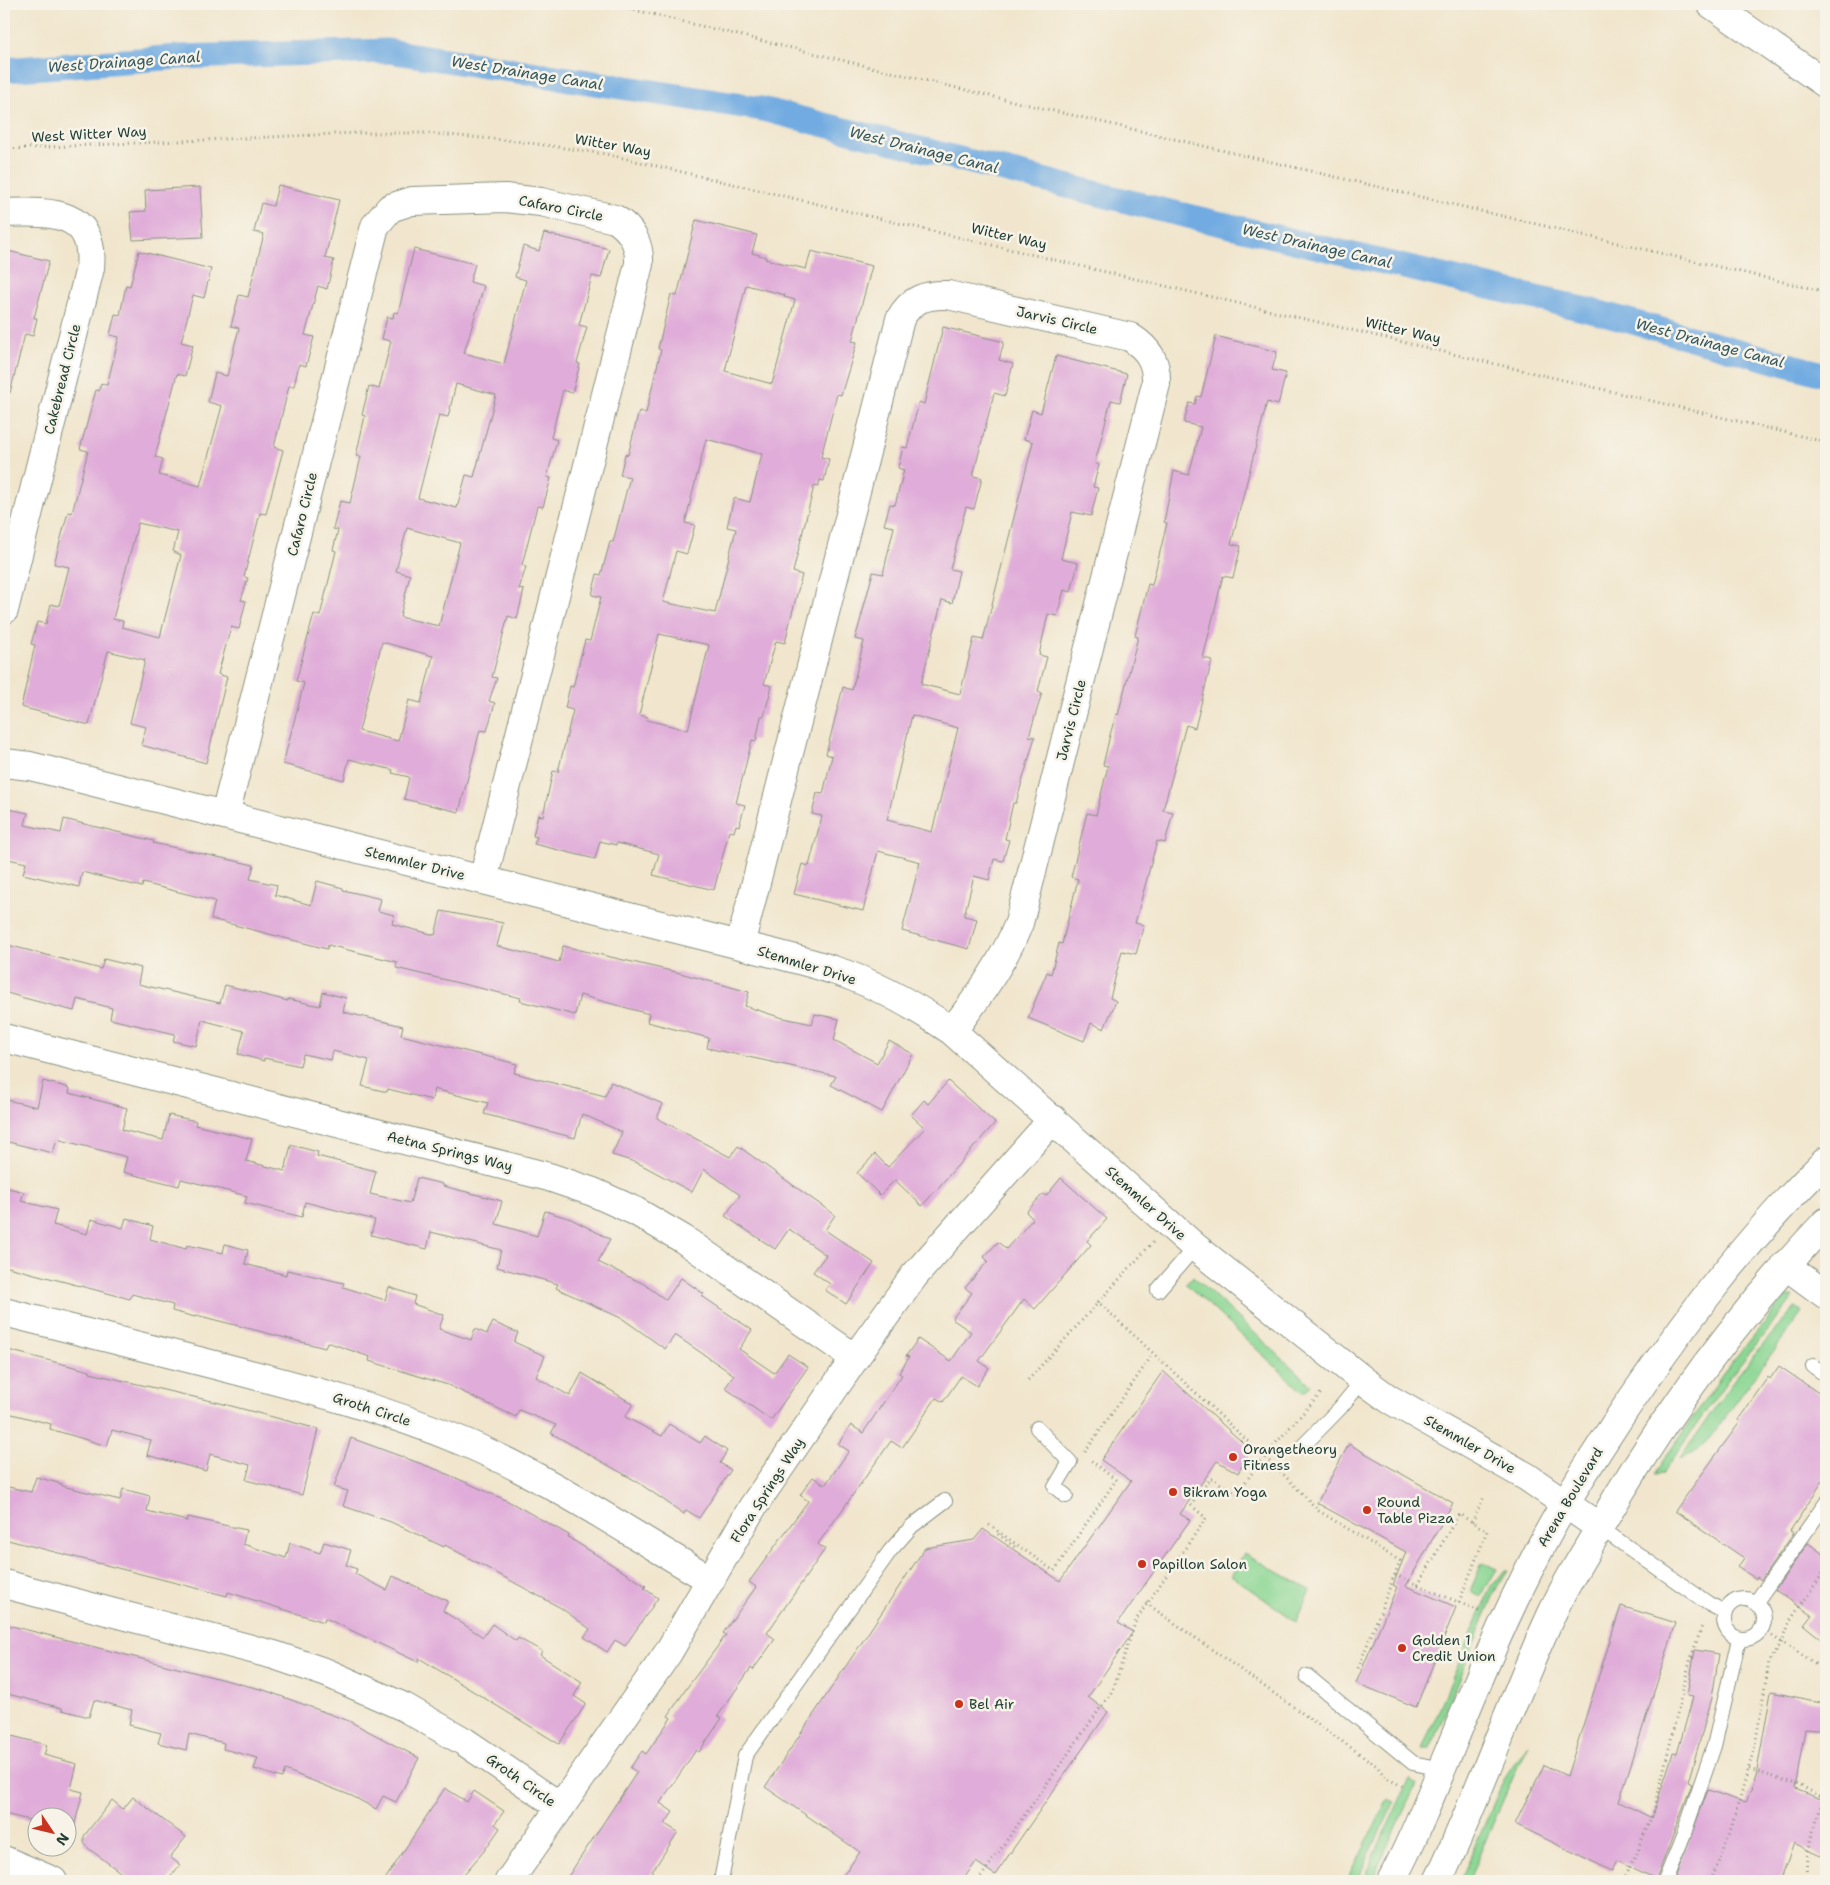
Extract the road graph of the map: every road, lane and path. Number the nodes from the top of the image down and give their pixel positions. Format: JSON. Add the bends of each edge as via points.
{"nodes":[{"id":1,"x":610,"y":4,"type":"edge"},
{"id":2,"x":1711,"y":4,"type":"edge"},
{"id":3,"x":1826,"y":84,"type":"edge"},
{"id":4,"x":175,"y":141,"type":"joint"},
{"id":5,"x":4,"y":149,"type":"edge"},
{"id":6,"x":4,"y":213,"type":"edge"},
{"id":7,"x":1826,"y":292,"type":"edge"},
{"id":8,"x":1826,"y":442,"type":"edge"},
{"id":9,"x":4,"y":610,"type":"edge"},
{"id":10,"x":4,"y":763,"type":"edge"},
{"id":11,"x":225,"y":815,"type":"junction"},
{"id":12,"x":483,"y":880,"type":"junction"},
{"id":13,"x":740,"y":945,"type":"junction"},
{"id":14,"x":952,"y":1031,"type":"junction"},
{"id":15,"x":4,"y":1038,"type":"edge"},
{"id":16,"x":1053,"y":1119,"type":"junction"},
{"id":17,"x":1826,"y":1161,"type":"edge"},
{"id":18,"x":1826,"y":1222,"type":"edge"},
{"id":19,"x":1158,"y":1236,"type":"dead end"},
{"id":20,"x":1195,"y":1248,"type":"junction"},
{"id":21,"x":1785,"y":1265,"type":"junction"},
{"id":22,"x":1158,"y":1290,"type":"dead end"},
{"id":23,"x":1826,"y":1296,"type":"edge"},
{"id":24,"x":1097,"y":1301,"type":"junction"},
{"id":25,"x":4,"y":1312,"type":"edge"},
{"id":26,"x":1153,"y":1354,"type":"junction"},
{"id":27,"x":855,"y":1358,"type":"junction"},
{"id":28,"x":1813,"y":1366,"type":"dead end"},
{"id":29,"x":1826,"y":1376,"type":"edge"},
{"id":30,"x":1028,"y":1380,"type":"dead end"},
{"id":31,"x":1363,"y":1380,"type":"junction"},
{"id":32,"x":1323,"y":1391,"type":"dead end"},
{"id":33,"x":1037,"y":1428,"type":"dead end"},
{"id":34,"x":1302,"y":1447,"type":"dead end"},
{"id":35,"x":1264,"y":1456,"type":"junction"},
{"id":36,"x":1066,"y":1496,"type":"dead end"},
{"id":37,"x":1484,"y":1497,"type":"dead end"},
{"id":38,"x":945,"y":1501,"type":"dead end"},
{"id":39,"x":1566,"y":1504,"type":"junction"},
{"id":40,"x":1826,"y":1504,"type":"edge"},
{"id":41,"x":1472,"y":1522,"type":"junction"},
{"id":42,"x":989,"y":1525,"type":"dead end"},
{"id":43,"x":1599,"y":1527,"type":"junction"},
{"id":44,"x":998,"y":1534,"type":"dead end"},
{"id":45,"x":1016,"y":1544,"type":"junction"},
{"id":46,"x":1826,"y":1569,"type":"edge"},
{"id":47,"x":1395,"y":1575,"type":"junction"},
{"id":48,"x":711,"y":1580,"type":"junction"},
{"id":49,"x":4,"y":1584,"type":"edge"},
{"id":50,"x":1418,"y":1585,"type":"junction"},
{"id":51,"x":1459,"y":1602,"type":"junction"},
{"id":52,"x":1756,"y":1602,"type":"junction"},
{"id":53,"x":1146,"y":1603,"type":"junction"},
{"id":54,"x":1479,"y":1611,"type":"dead end"},
{"id":55,"x":1724,"y":1612,"type":"junction"},
{"id":56,"x":1702,"y":1626,"type":"dead end"},
{"id":57,"x":1772,"y":1636,"type":"dead end"},
{"id":58,"x":1738,"y":1639,"type":"junction"},
{"id":59,"x":1782,"y":1642,"type":"junction"},
{"id":60,"x":1826,"y":1670,"type":"edge"},
{"id":61,"x":1357,"y":1671,"type":"dead end"},
{"id":62,"x":1307,"y":1676,"type":"dead end"},
{"id":63,"x":1441,"y":1769,"type":"junction"},
{"id":64,"x":1749,"y":1769,"type":"junction"},
{"id":65,"x":1404,"y":1787,"type":"dead end"},
{"id":66,"x":1824,"y":1798,"type":"edge"},
{"id":67,"x":561,"y":1808,"type":"junction"},
{"id":68,"x":4,"y":1860,"type":"edge"},
{"id":69,"x":53,"y":1881,"type":"edge"},
{"id":70,"x":509,"y":1881,"type":"edge"},
{"id":71,"x":721,"y":1881,"type":"edge"},
{"id":72,"x":978,"y":1881,"type":"edge"},
{"id":73,"x":1391,"y":1881,"type":"edge"},
{"id":74,"x":1438,"y":1881,"type":"edge"},
{"id":75,"x":1624,"y":1881,"type":"edge"},
{"id":76,"x":1665,"y":1881,"type":"edge"},
{"id":77,"x":1711,"y":1881,"type":"edge"},
{"id":78,"x":1807,"y":1881,"type":"edge"},
{"id":79,"x":1813,"y":1881,"type":"edge"}],
"edges":[{"from":1,"to":7,"type":"path"},
{"from":2,"to":3,"type":"street"},
{"from":4,"to":5,"type":"path","name":"West Witter Way"},
{"from":4,"to":8,"type":"path","name":"Witter Way","via":[[357,133],[425,134],[516,141],[606,154]]},
{"from":6,"to":9,"type":"street","name":"Cakebread Circle","via":[[50,212],[68,218],[86,236],[91,253],[90,268]]},
{"from":10,"to":11,"type":"street","name":"Stemmler Drive","via":[[30,766]]},
{"from":11,"to":12,"type":"street","name":"Stemmler Drive"},
{"from":11,"to":12,"type":"street","name":"Cafaro Circle","via":[[379,220],[390,208],[412,201],[504,198],[542,202],[615,219],[636,241],[639,264]]},
{"from":12,"to":13,"type":"street","name":"Stemmler Drive"},
{"from":13,"to":14,"type":"street","name":"Stemmler Drive","via":[[834,970],[876,986],[922,1010]]},
{"from":13,"to":14,"type":"street","name":"Jarvis Circle","via":[[900,319],[906,308],[931,294],[948,294],[1130,337],[1142,344],[1152,356],[1157,370],[1156,384],[1020,923],[1008,952],[988,985]]},
{"from":14,"to":16,"type":"street","name":"Stemmler Drive"},
{"from":15,"to":27,"type":"street","name":"Aetna Springs Way","via":[[549,1177],[593,1192],[684,1239]]},
{"from":16,"to":20,"type":"street","name":"Stemmler Drive"},
{"from":16,"to":27,"type":"street","name":"Flora Springs Way","via":[[914,1276]]},
{"from":17,"to":39,"type":"street","name":"Arena Boulevard","via":[[1751,1239],[1685,1322],[1589,1464]]},
{"from":18,"to":21,"type":"street"},
{"from":19,"to":24,"type":"path"},
{"from":20,"to":22,"type":"lane"},
{"from":20,"to":31,"type":"street","name":"Stemmler Drive"},
{"from":21,"to":23,"type":"street"},
{"from":21,"to":43,"type":"street","via":[[1685,1391]]},
{"from":24,"to":26,"type":"path"},
{"from":24,"to":30,"type":"path"},
{"from":25,"to":48,"type":"street","name":"Groth Circle","via":[[304,1388],[465,1442],[598,1511]]},
{"from":26,"to":35,"type":"path"},
{"from":26,"to":45,"type":"path","via":[[1083,1455],[1116,1480],[1054,1571]]},
{"from":27,"to":48,"type":"street","name":"Flora Springs Way","via":[[752,1508]]},
{"from":28,"to":29,"type":"lane"},
{"from":31,"to":34,"type":"lane"},
{"from":31,"to":39,"type":"street","name":"Stemmler Drive","via":[[1389,1399],[1527,1477]]},
{"from":32,"to":35,"type":"path"},
{"from":33,"to":36,"type":"lane","via":[[1070,1462],[1055,1487]]},
{"from":35,"to":47,"type":"path","via":[[1319,1511],[1400,1561]]},
{"from":35,"to":53,"type":"path","via":[[1236,1494],[1211,1478],[1191,1506],[1206,1518]]},
{"from":37,"to":41,"type":"path"},
{"from":38,"to":71,"type":"lane","via":[[912,1526],[890,1550],[745,1756]]},
{"from":39,"to":43,"type":"street","name":"Stemmler Drive"},
{"from":39,"to":63,"type":"street","name":"Arena Boulevard","via":[[1509,1612]]},
{"from":40,"to":52,"type":"lane"},
{"from":41,"to":50,"type":"path","via":[[1458,1514]]},
{"from":41,"to":51,"type":"path","via":[[1487,1530]]},
{"from":42,"to":45,"type":"path"},
{"from":43,"to":55,"type":"lane"},
{"from":43,"to":74,"type":"street","via":[[1556,1605],[1464,1828]]},
{"from":44,"to":45,"type":"path","via":[[1015,1547]]},
{"from":46,"to":59,"type":"path","via":[[1791,1620]]},
{"from":47,"to":50,"type":"path"},
{"from":47,"to":61,"type":"path"},
{"from":48,"to":67,"type":"street","name":"Flora Springs Way","via":[[668,1653]]},
{"from":49,"to":67,"type":"street","name":"Groth Circle","via":[[274,1655],[327,1673],[404,1707],[465,1742]]},
{"from":50,"to":51,"type":"path"},
{"from":51,"to":54,"type":"path"},
{"from":52,"to":55,"type":"lane","via":[[1740,1599]]},
{"from":52,"to":58,"type":"lane","via":[[1763,1610],[1762,1630],[1752,1638]]},
{"from":53,"to":65,"type":"path","via":[[1377,1766],[1386,1778]]},
{"from":53,"to":72,"type":"path","via":[[1136,1620],[1113,1690]]},
{"from":55,"to":58,"type":"lane","via":[[1725,1626]]},
{"from":56,"to":75,"type":"path","via":[[1689,1664],[1654,1811]]},
{"from":57,"to":59,"type":"path"},
{"from":58,"to":76,"type":"lane","via":[[1714,1746]]},
{"from":59,"to":60,"type":"path"},
{"from":59,"to":64,"type":"path","via":[[1769,1662]]},
{"from":62,"to":63,"type":"lane","via":[[1414,1763]]},
{"from":63,"to":73,"type":"street","name":"Arena Boulevard","via":[[1421,1821]]},
{"from":64,"to":66,"type":"path","via":[[1800,1785]]},
{"from":64,"to":77,"type":"path"},
{"from":66,"to":78,"type":"path","via":[[1808,1852]]},
{"from":67,"to":70,"type":"street","name":"Flora Springs Way"},
{"from":68,"to":69,"type":"street"},
{"from":78,"to":79,"type":"path"}]}
